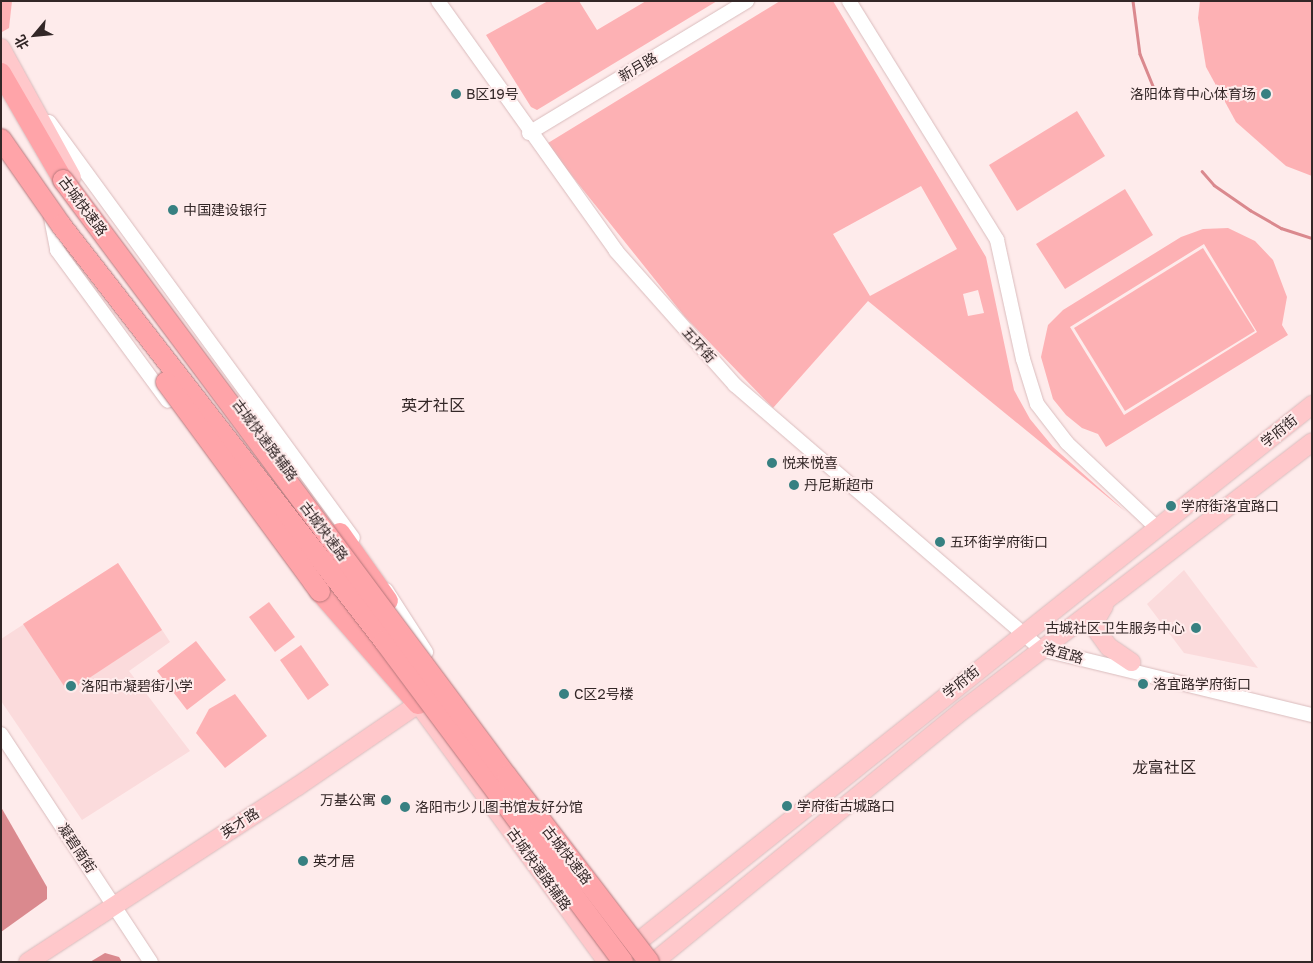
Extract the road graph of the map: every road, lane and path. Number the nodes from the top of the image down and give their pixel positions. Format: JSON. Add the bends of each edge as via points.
{"nodes":[{"id":1,"x":438,"y":1,"type":"edge"},
{"id":2,"x":747,"y":1,"type":"edge"},
{"id":3,"x":849,"y":1,"type":"edge"},
{"id":4,"x":1,"y":48,"type":"edge"},
{"id":5,"x":1,"y":73,"type":"edge"},
{"id":6,"x":1,"y":98,"type":"edge"},
{"id":7,"x":529,"y":133,"type":"junction"},
{"id":8,"x":1,"y":139,"type":"edge"},
{"id":9,"x":1,"y":154,"type":"edge"},
{"id":10,"x":1,"y":162,"type":"edge"},
{"id":11,"x":63,"y":180,"type":"junction"},
{"id":12,"x":56,"y":222,"type":"junction"},
{"id":13,"x":1312,"y":405,"type":"edge"},
{"id":14,"x":1312,"y":442,"type":"edge"},
{"id":15,"x":1201,"y":494,"type":"junction"},
{"id":16,"x":1218,"y":517,"type":"junction"},
{"id":17,"x":1157,"y":528,"type":"junction"},
{"id":18,"x":1114,"y":597,"type":"junction"},
{"id":19,"x":1022,"y":633,"type":"junction"},
{"id":20,"x":1046,"y":646,"type":"junction"},
{"id":21,"x":1131,"y":662,"type":"junction"},
{"id":22,"x":441,"y":676,"type":"junction"},
{"id":23,"x":1312,"y":707,"type":"edge"},
{"id":24,"x":421,"y":708,"type":"junction"},
{"id":25,"x":1312,"y":715,"type":"edge"},
{"id":26,"x":1,"y":734,"type":"edge"},
{"id":27,"x":116,"y":907,"type":"junction"},
{"id":28,"x":641,"y":940,"type":"junction"},
{"id":29,"x":654,"y":961,"type":"edge"},
{"id":30,"x":28,"y":962,"type":"edge"},
{"id":31,"x":40,"y":962,"type":"edge"},
{"id":32,"x":151,"y":962,"type":"edge"},
{"id":33,"x":607,"y":962,"type":"edge"},
{"id":34,"x":613,"y":962,"type":"edge"},
{"id":35,"x":623,"y":962,"type":"edge"}],
"edges":[{"from":1,"to":7,"type":"street","name":"五环街"},
{"from":2,"to":7,"type":"street","name":"新月路"},
{"from":3,"to":17,"type":"street","via":[[997,240],[1023,359],[1037,404],[1067,442]]},
{"from":4,"to":22,"type":"main road","name":"古城快速路辅路","via":[[72,177]]},
{"from":5,"to":11,"type":"highway"},
{"from":6,"to":11,"type":"highway","name":"古城快速路"},
{"from":7,"to":19,"type":"street","name":"五环街","via":[[616,251],[734,385]]},
{"from":8,"to":12,"type":"highway","name":"古城快速路","bridge":true},
{"from":9,"to":12,"type":"main road","name":"古城快速路辅路"},
{"from":10,"to":12,"type":"highway","bridge":true},
{"from":11,"to":22,"type":"highway","bridge":true,"via":[[144,274],[340,533]]},
{"from":11,"to":29,"type":"highway","name":"古城快速路","bridge":true,"via":[[501,768]]},
{"from":12,"to":24,"type":"main road","name":"古城快速路辅路"},
{"from":12,"to":24,"type":"highway","bridge":true,"via":[[117,315],[320,592]]},
{"from":12,"to":35,"type":"highway","name":"古城快速路","bridge":true,"via":[[378,633]]},
{"from":13,"to":15,"type":"main road","name":"学府街"},
{"from":14,"to":16,"type":"main road","name":"学府街"},
{"from":15,"to":16,"type":"main road"},
{"from":15,"to":17,"type":"main road","name":"学府街"},
{"from":16,"to":18,"type":"main road","name":"学府街"},
{"from":17,"to":19,"type":"main road","name":"学府街"},
{"from":18,"to":20,"type":"main road","name":"学府街"},
{"from":18,"to":21,"type":"main road","via":[[1100,609],[1095,628],[1109,647]]},
{"from":19,"to":20,"type":"street","name":"洛宜路"},
{"from":19,"to":28,"type":"main road","name":"学府街"},
{"from":20,"to":21,"type":"street","name":"洛宜路"},
{"from":20,"to":25,"type":"street","name":"洛宜路"},
{"from":20,"to":29,"type":"main road","name":"学府街"},
{"from":21,"to":23,"type":"street","name":"洛宜路"},
{"from":22,"to":24,"type":"main road","name":"英才路"},
{"from":22,"to":28,"type":"main road","name":"古城快速路辅路"},
{"from":24,"to":27,"type":"main road","name":"英才路"},
{"from":24,"to":33,"type":"main road","name":"古城快速路辅路"},
{"from":26,"to":27,"type":"street","name":"凝碧南街"},
{"from":27,"to":30,"type":"main road","name":"英才路"},
{"from":27,"to":31,"type":"main road","name":"英才路"},
{"from":27,"to":32,"type":"street","name":"凝碧南街"},
{"from":28,"to":29,"type":"main road","name":"古城快速路辅路"},
{"from":28,"to":34,"type":"main road","name":"学府街"}]}
